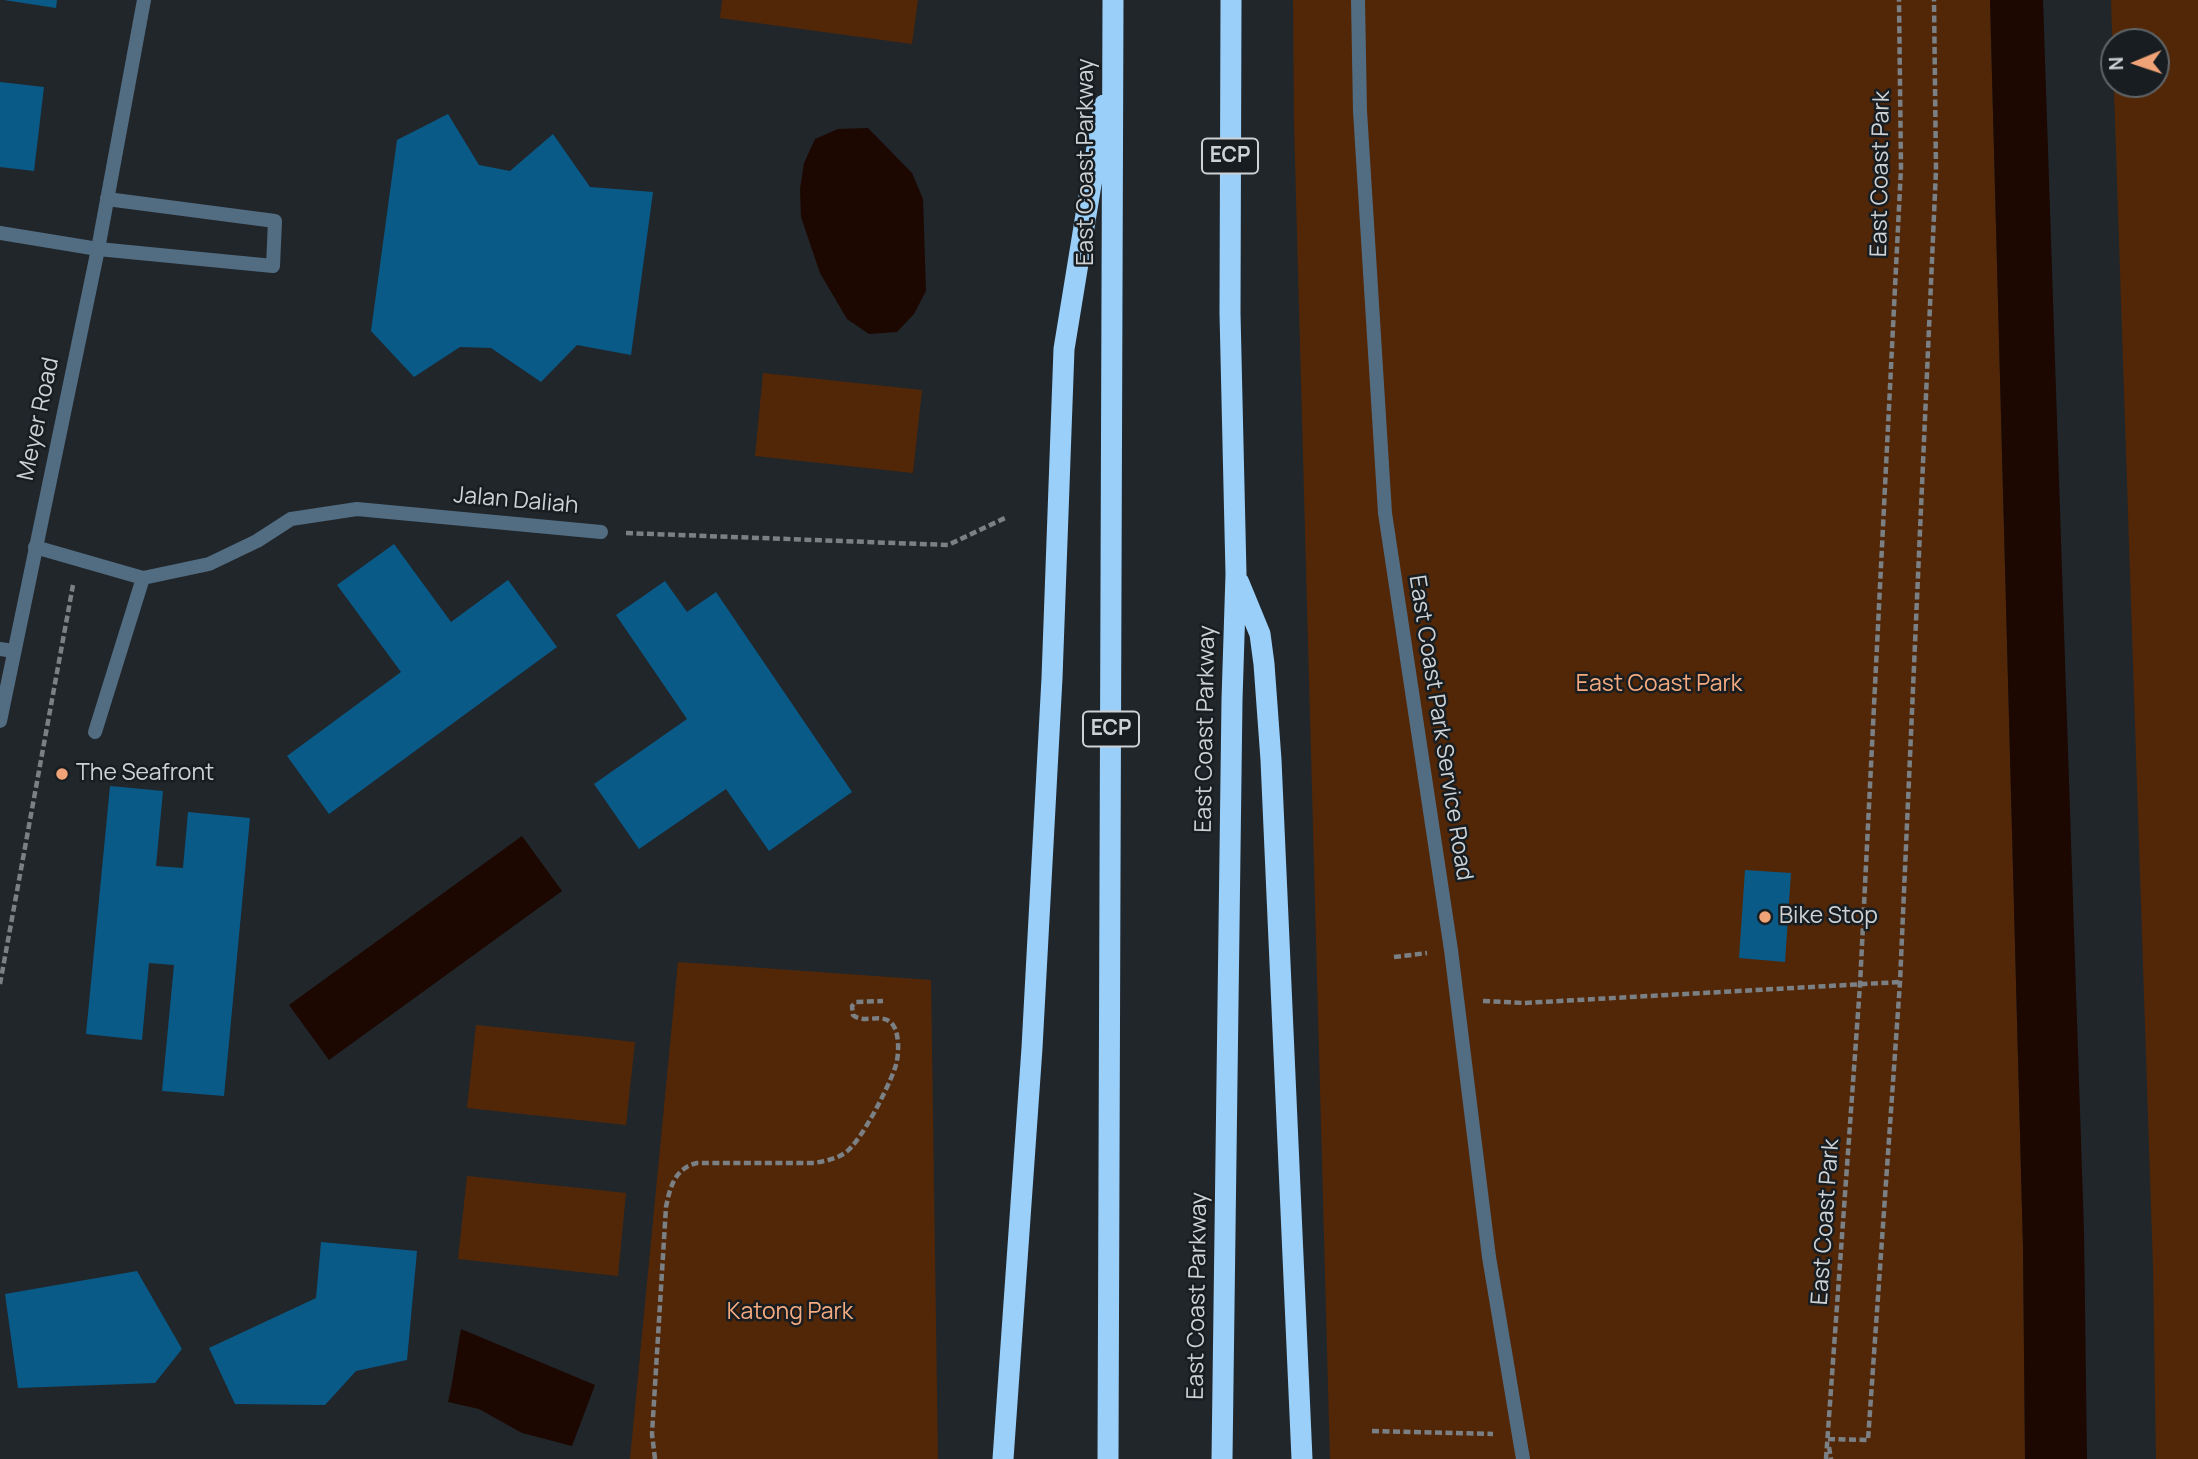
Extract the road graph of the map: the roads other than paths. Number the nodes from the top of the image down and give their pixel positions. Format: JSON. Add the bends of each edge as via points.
{"nodes":[{"id":1,"x":144,"y":0,"type":"edge"},
{"id":2,"x":1113,"y":0,"type":"edge"},
{"id":3,"x":1231,"y":0,"type":"edge"},
{"id":4,"x":1357,"y":0,"type":"edge"},
{"id":5,"x":1114,"y":40,"type":"junction"},
{"id":6,"x":107,"y":199,"type":"junction"},
{"id":7,"x":0,"y":233,"type":"edge"},
{"id":8,"x":97,"y":249,"type":"junction"},
{"id":9,"x":601,"y":532,"type":"road end"},
{"id":10,"x":35,"y":547,"type":"junction"},
{"id":11,"x":1236,"y":575,"type":"junction"},
{"id":12,"x":143,"y":578,"type":"junction"},
{"id":13,"x":6,"y":650,"type":"edge"},
{"id":14,"x":0,"y":721,"type":"edge"},
{"id":15,"x":95,"y":732,"type":"dead end"},
{"id":16,"x":1003,"y":1459,"type":"edge"},
{"id":17,"x":1108,"y":1459,"type":"edge"},
{"id":18,"x":1222,"y":1459,"type":"edge"},
{"id":19,"x":1302,"y":1459,"type":"edge"},
{"id":20,"x":1523,"y":1459,"type":"edge"}],
"edges":[{"from":1,"to":6,"type":"street","name":"Meyer Road"},
{"from":2,"to":5,"type":"highway","name":"East Coast Parkway","number":"ECP"},
{"from":3,"to":11,"type":"highway","name":"East Coast Parkway","number":"ECP","via":[[1230,313]]},
{"from":4,"to":20,"type":"street","name":"East Coast Park Service Road","via":[[1385,513],[1457,999],[1489,1257]]},
{"from":5,"to":16,"type":"highway","via":[[1064,348],[1032,1048]]},
{"from":5,"to":17,"type":"highway","name":"East Coast Parkway","number":"ECP"},
{"from":6,"to":8,"type":"street","name":"Meyer Road"},
{"from":6,"to":8,"type":"street","via":[[275,221],[273,266]]},
{"from":7,"to":8,"type":"street"},
{"from":8,"to":10,"type":"street","name":"Meyer Road"},
{"from":9,"to":12,"type":"street","name":"Jalan Daliah","via":[[357,509],[291,519],[209,564]]},
{"from":10,"to":12,"type":"street","name":"Jalan Daliah"},
{"from":10,"to":13,"type":"street","name":"Meyer Road"},
{"from":11,"to":18,"type":"highway","name":"East Coast Parkway","number":"ECP"},
{"from":11,"to":19,"type":"highway","via":[[1260,634],[1265,664]]},
{"from":12,"to":15,"type":"street"},
{"from":13,"to":14,"type":"street","name":"Meyer Road"}]}
